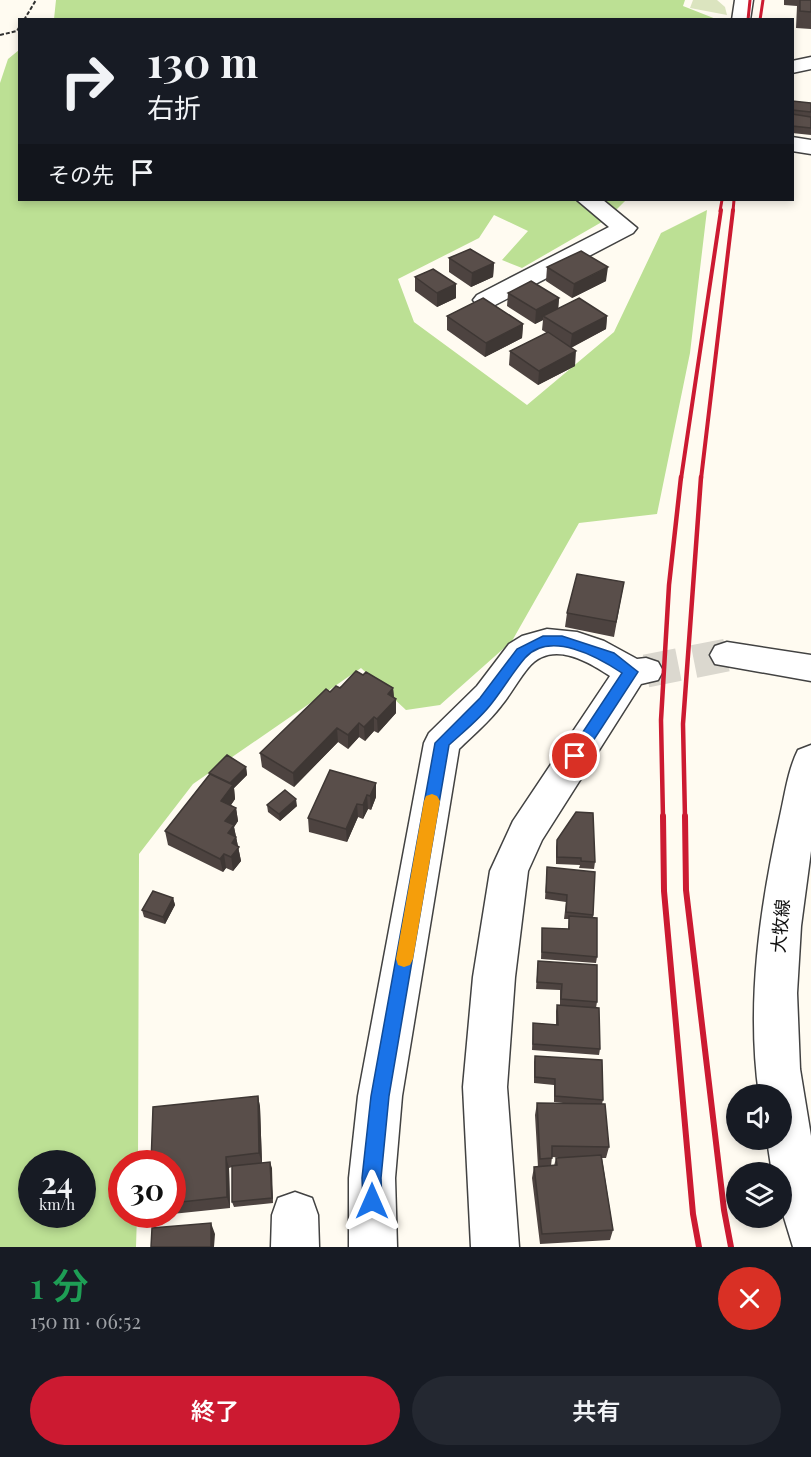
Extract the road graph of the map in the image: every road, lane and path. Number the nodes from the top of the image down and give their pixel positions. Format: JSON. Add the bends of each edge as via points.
{"nodes":[{"id":1,"x":36,"y":0,"type":"edge"},
{"id":2,"x":25,"y":18,"type":"edge"},
{"id":3,"x":18,"y":29,"type":"edge"},
{"id":4,"x":0,"y":36,"type":"edge"},
{"id":5,"x":811,"y":63,"type":"edge"},
{"id":6,"x":794,"y":67,"type":"edge"},
{"id":7,"x":794,"y":144,"type":"edge"},
{"id":8,"x":811,"y":147,"type":"edge"},
{"id":9,"x":590,"y":201,"type":"edge"},
{"id":10,"x":486,"y":300,"type":"edge"},
{"id":11,"x":727,"y":655,"type":"tunnel mouth"},
{"id":12,"x":811,"y":668,"type":"edge"},
{"id":13,"x":811,"y":760,"type":"edge"},
{"id":14,"x":779,"y":1084,"type":"edge"},
{"id":15,"x":791,"y":1150,"type":"edge"},
{"id":16,"x":811,"y":1233,"type":"edge"},
{"id":17,"x":373,"y":1247,"type":"edge"},
{"id":18,"x":495,"y":1247,"type":"edge"}],
"edges":[{"from":1,"to":2,"type":"path"},
{"from":3,"to":4,"type":"path"},
{"from":5,"to":6,"type":"street"},
{"from":7,"to":8,"type":"street"},
{"from":9,"to":10,"type":"street","via":[[626,228]]},
{"from":11,"to":12,"type":"street"},
{"from":13,"to":14,"type":"street","name":"大牧線","via":[[782,903],[776,997]]},
{"from":15,"to":16,"type":"street","name":"大牧線"},
{"from":17,"to":18,"type":"street","via":[[372,1178],[380,1096],[442,743],[485,702],[522,652],[543,642],[562,641],[638,672],[526,832],[509,871],[494,977],[485,1087]]}]}
